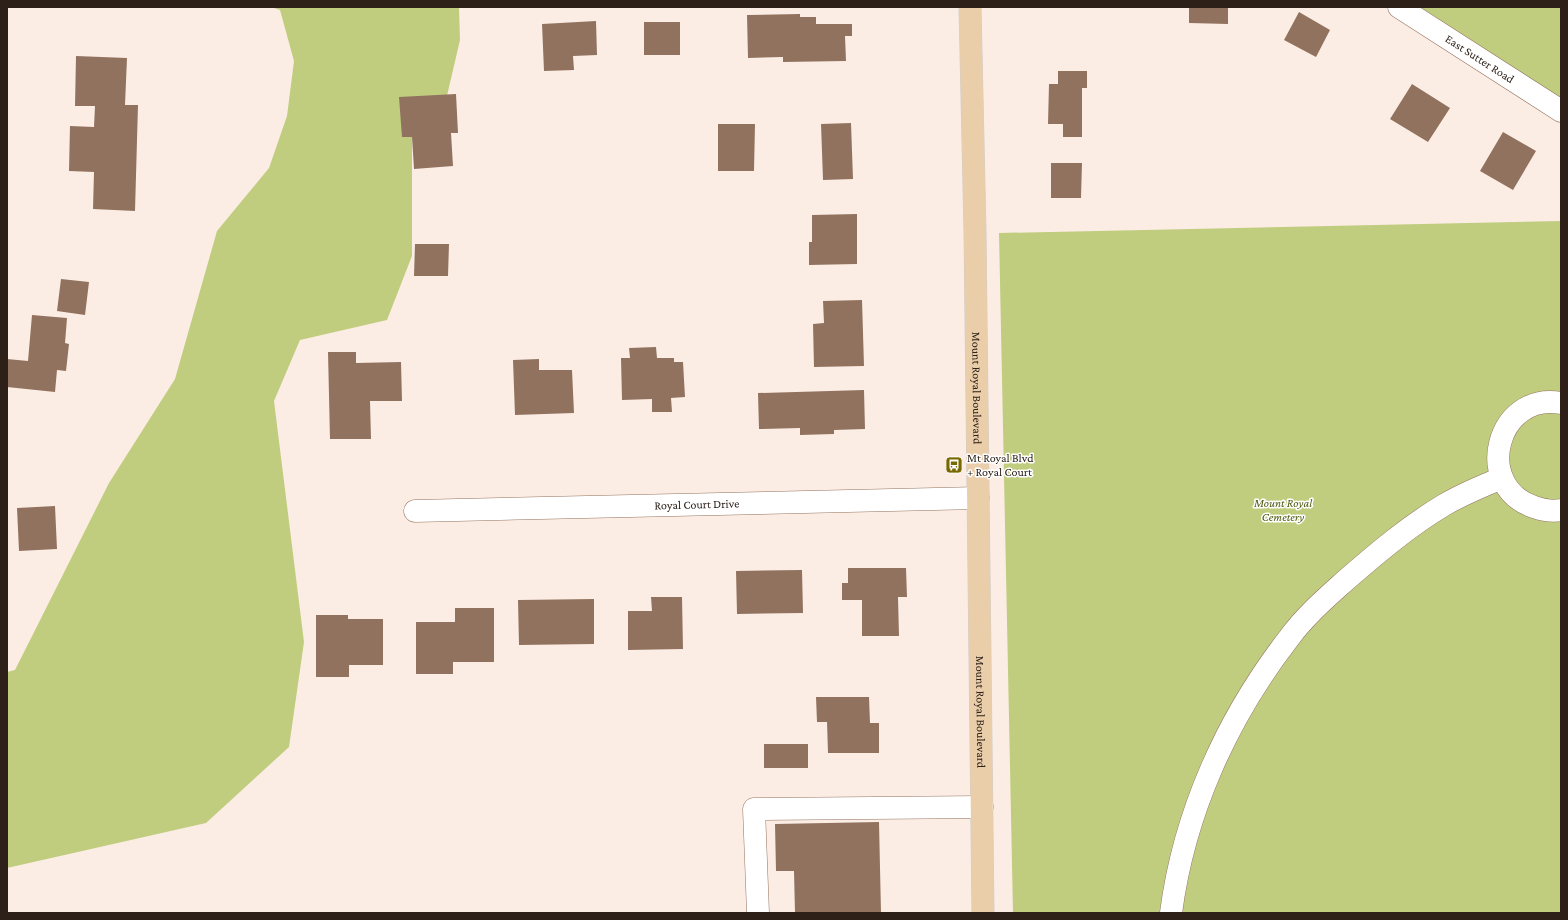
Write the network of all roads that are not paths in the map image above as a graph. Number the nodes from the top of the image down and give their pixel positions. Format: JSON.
{"nodes":[{"id":1,"x":970,"y":7,"type":"edge"},
{"id":2,"x":1399,"y":7,"type":"edge"},
{"id":3,"x":1561,"y":112,"type":"edge"},
{"id":4,"x":1561,"y":403,"type":"edge"},
{"id":5,"x":1502,"y":478,"type":"junction"},
{"id":6,"x":978,"y":498,"type":"junction"},
{"id":7,"x":1561,"y":510,"type":"edge"},
{"id":8,"x":415,"y":511,"type":"dead end"},
{"id":9,"x":982,"y":807,"type":"junction"},
{"id":10,"x":758,"y":913,"type":"edge"},
{"id":11,"x":983,"y":913,"type":"edge"},
{"id":12,"x":1171,"y":913,"type":"edge"}],
"edges":[{"from":1,"to":6,"type":"main road","name":"Mount Royal Boulevard"},
{"from":2,"to":3,"type":"street","name":"East Sutter Road"},
{"from":4,"to":5,"type":"street"},
{"from":5,"to":7,"type":"street"},
{"from":5,"to":12,"type":"street"},
{"from":6,"to":8,"type":"street","name":"Royal Court Drive"},
{"from":6,"to":9,"type":"main road","name":"Mount Royal Boulevard"},
{"from":9,"to":10,"type":"street"},
{"from":9,"to":11,"type":"main road","name":"Mount Royal Boulevard"}]}
